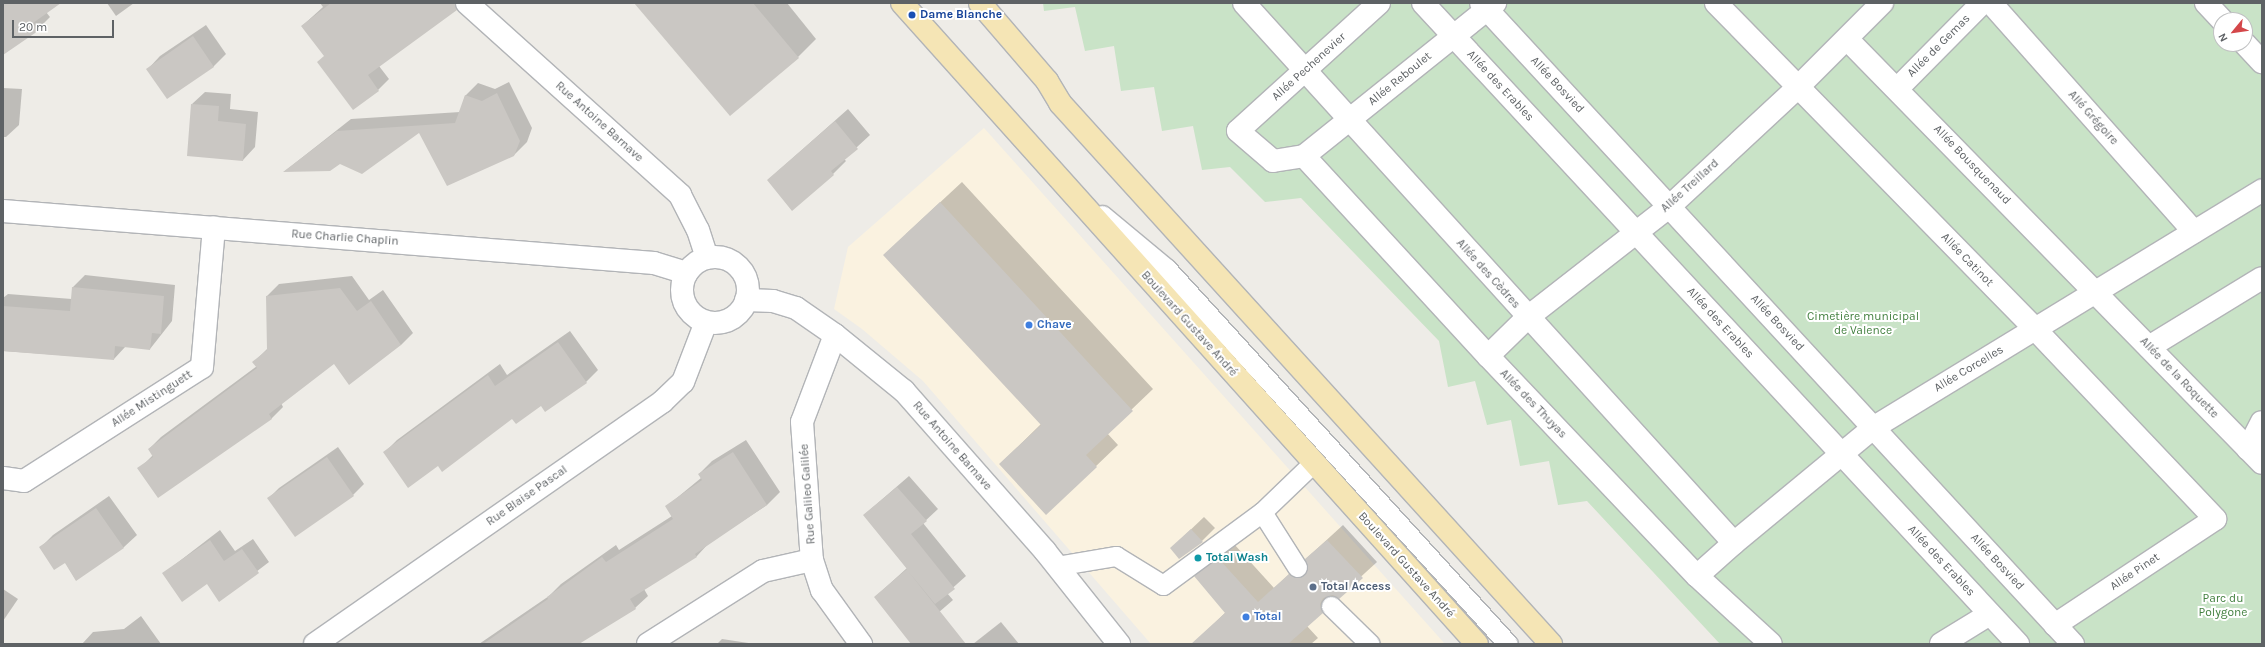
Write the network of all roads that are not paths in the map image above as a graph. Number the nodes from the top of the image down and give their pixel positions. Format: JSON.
{"nodes":[{"id":1,"x":467,"y":3,"type":"edge"},
{"id":2,"x":902,"y":3,"type":"edge"},
{"id":3,"x":980,"y":3,"type":"edge"},
{"id":4,"x":1244,"y":3,"type":"edge"},
{"id":5,"x":1379,"y":3,"type":"edge"},
{"id":6,"x":1423,"y":3,"type":"edge"},
{"id":7,"x":1716,"y":3,"type":"edge"},
{"id":8,"x":1882,"y":3,"type":"edge"},
{"id":9,"x":1982,"y":3,"type":"edge"},
{"id":10,"x":1991,"y":3,"type":"edge"},
{"id":11,"x":2206,"y":3,"type":"edge"},
{"id":12,"x":1488,"y":5,"type":"edge"},
{"id":13,"x":2214,"y":12,"type":"edge"},
{"id":14,"x":1453,"y":36,"type":"junction"},
{"id":15,"x":1847,"y":40,"type":"junction"},
{"id":16,"x":2253,"y":52,"type":"edge"},
{"id":17,"x":2262,"y":62,"type":"edge"},
{"id":18,"x":1306,"y":71,"type":"junction"},
{"id":19,"x":1798,"y":87,"type":"junction"},
{"id":20,"x":1897,"y":89,"type":"junction"},
{"id":21,"x":1348,"y":120,"type":"junction"},
{"id":22,"x":1304,"y":156,"type":"junction"},
{"id":23,"x":1064,"y":184,"type":"junction"},
{"id":24,"x":2262,"y":191,"type":"edge"},
{"id":25,"x":1669,"y":207,"type":"junction"},
{"id":26,"x":3,"y":211,"type":"edge"},
{"id":27,"x":214,"y":228,"type":"junction"},
{"id":28,"x":1636,"y":232,"type":"junction"},
{"id":29,"x":2194,"y":232,"type":"junction"},
{"id":30,"x":707,"y":258,"type":"junction"},
{"id":31,"x":686,"y":273,"type":"junction"},
{"id":32,"x":2262,"y":278,"type":"edge"},
{"id":33,"x":2096,"y":292,"type":"junction"},
{"id":34,"x":746,"y":300,"type":"junction"},
{"id":35,"x":1528,"y":317,"type":"junction"},
{"id":36,"x":706,"y":322,"type":"junction"},
{"id":37,"x":2035,"y":329,"type":"junction"},
{"id":38,"x":835,"y":335,"type":"junction"},
{"id":39,"x":2149,"y":347,"type":"junction"},
{"id":40,"x":1488,"y":356,"type":"junction"},
{"id":41,"x":2262,"y":422,"type":"edge"},
{"id":42,"x":1873,"y":428,"type":"junction"},
{"id":43,"x":1841,"y":453,"type":"junction"},
{"id":44,"x":2255,"y":456,"type":"edge"},
{"id":45,"x":1314,"y":462,"type":"junction"},
{"id":46,"x":3,"y":478,"type":"edge"},
{"id":47,"x":1262,"y":512,"type":"junction"},
{"id":48,"x":2215,"y":519,"type":"joint"},
{"id":49,"x":1734,"y":543,"type":"junction"},
{"id":50,"x":812,"y":560,"type":"junction"},
{"id":51,"x":1056,"y":566,"type":"junction"},
{"id":52,"x":1297,"y":567,"type":"dead end"},
{"id":53,"x":1698,"y":576,"type":"junction"},
{"id":54,"x":1331,"y":606,"type":"dead end"},
{"id":55,"x":1990,"y":614,"type":"junction"},
{"id":56,"x":2055,"y":625,"type":"junction"},
{"id":57,"x":315,"y":644,"type":"edge"},
{"id":58,"x":648,"y":644,"type":"edge"},
{"id":59,"x":861,"y":644,"type":"edge"},
{"id":60,"x":1119,"y":644,"type":"edge"},
{"id":61,"x":1370,"y":644,"type":"edge"},
{"id":62,"x":1477,"y":644,"type":"edge"},
{"id":63,"x":1508,"y":644,"type":"edge"},
{"id":64,"x":1551,"y":644,"type":"edge"},
{"id":65,"x":1771,"y":644,"type":"edge"},
{"id":66,"x":1941,"y":644,"type":"edge"},
{"id":67,"x":2018,"y":644,"type":"edge"},
{"id":68,"x":2073,"y":644,"type":"edge"}],
"edges":[{"from":1,"to":30,"type":"street","name":"Rue Antoine Barnave"},
{"from":2,"to":23,"type":"main road","name":"Boulevard Gustave André"},
{"from":3,"to":64,"type":"main road"},
{"from":4,"to":18,"type":"street","name":"Allée des Cèdres"},
{"from":5,"to":18,"type":"street","name":"Allée Pechenevier"},
{"from":6,"to":14,"type":"street","name":"Allée des Erables"},
{"from":7,"to":19,"type":"street","name":"Allée Catinot"},
{"from":8,"to":15,"type":"street","name":"Allée Treillard"},
{"from":9,"to":20,"type":"street","name":"Allée de Gemas"},
{"from":10,"to":29,"type":"street","name":"Allé Grégoire"},
{"from":11,"to":13,"type":"street"},
{"from":12,"to":14,"type":"street","name":"Allée Reboulet"},
{"from":12,"to":25,"type":"street","name":"Allée Bosvied"},
{"from":14,"to":21,"type":"street","name":"Allée Reboulet"},
{"from":14,"to":28,"type":"street","name":"Allée des Erables"},
{"from":15,"to":19,"type":"street","name":"Allée Treillard"},
{"from":15,"to":20,"type":"street","name":"Allée Bousquenaud"},
{"from":16,"to":17,"type":"street"},
{"from":18,"to":21,"type":"street","name":"Allée des Cèdres"},
{"from":18,"to":22,"type":"street","name":"Allée Pechenevier"},
{"from":19,"to":25,"type":"street","name":"Allée Treillard"},
{"from":19,"to":37,"type":"street","name":"Allée Catinot"},
{"from":20,"to":33,"type":"street","name":"Allée Bousquenaud"},
{"from":21,"to":22,"type":"street","name":"Allée Reboulet"},
{"from":21,"to":35,"type":"street","name":"Allée des Cèdres"},
{"from":22,"to":40,"type":"street","name":"Allée des Thuyas"},
{"from":23,"to":45,"type":"main road","name":"Boulevard Gustave André"},
{"from":23,"to":63,"type":"lane"},
{"from":24,"to":29,"type":"street","name":"Allée Corcelles"},
{"from":25,"to":28,"type":"street","name":"Allée Treillard"},
{"from":25,"to":42,"type":"street","name":"Allée Bosvied"},
{"from":26,"to":27,"type":"street","name":"Rue Charlie Chaplin"},
{"from":27,"to":31,"type":"street","name":"Rue Charlie Chaplin"},
{"from":27,"to":46,"type":"street","name":"Allée Mistinguett"},
{"from":28,"to":35,"type":"street","name":"Allée Treillard"},
{"from":28,"to":43,"type":"street","name":"Allée des Erables"},
{"from":29,"to":33,"type":"street","name":"Allée Corcelles"},
{"from":30,"to":31,"type":"street"},
{"from":30,"to":34,"type":"street"},
{"from":31,"to":36,"type":"street"},
{"from":32,"to":39,"type":"street"},
{"from":33,"to":37,"type":"street","name":"Allée Corcelles"},
{"from":33,"to":39,"type":"street","name":"Allée de la Roquette"},
{"from":34,"to":36,"type":"street"},
{"from":34,"to":38,"type":"street","name":"Rue Antoine Barnave"},
{"from":35,"to":40,"type":"street","name":"Allée Treillard"},
{"from":35,"to":49,"type":"street","name":"Allée des Cèdres"},
{"from":36,"to":57,"type":"street","name":"Rue Blaise Pascal"},
{"from":37,"to":42,"type":"street","name":"Allée Corcelles"},
{"from":37,"to":48,"type":"street","name":"Allée Catinot"},
{"from":38,"to":50,"type":"street","name":"Rue Galileo Galilée"},
{"from":38,"to":51,"type":"street","name":"Rue Antoine Barnave"},
{"from":39,"to":44,"type":"street","name":"Allée de la Roquette"},
{"from":40,"to":53,"type":"street","name":"Allée des Thuyas"},
{"from":41,"to":44,"type":"street"},
{"from":42,"to":43,"type":"street","name":"Allée Corcelles"},
{"from":42,"to":56,"type":"street","name":"Allée Bosvied"},
{"from":43,"to":49,"type":"street","name":"Allée Corcelles"},
{"from":43,"to":55,"type":"street","name":"Allée des Erables"},
{"from":45,"to":47,"type":"lane"},
{"from":45,"to":62,"type":"main road","name":"Boulevard Gustave André"},
{"from":47,"to":51,"type":"lane"},
{"from":47,"to":52,"type":"lane"},
{"from":48,"to":56,"type":"street","name":"Allée Pinet"},
{"from":49,"to":53,"type":"street","name":"Allée Corcelles"},
{"from":50,"to":58,"type":"street"},
{"from":50,"to":59,"type":"street","name":"Rue Galileo Galilée"},
{"from":51,"to":60,"type":"street","name":"Rue Antoine Barnave"},
{"from":53,"to":65,"type":"street","name":"Allée des Thuyas"},
{"from":54,"to":61,"type":"lane"},
{"from":55,"to":66,"type":"street"},
{"from":55,"to":67,"type":"street","name":"Allée des Erables"},
{"from":56,"to":68,"type":"street","name":"Allée Bosvied"}]}
